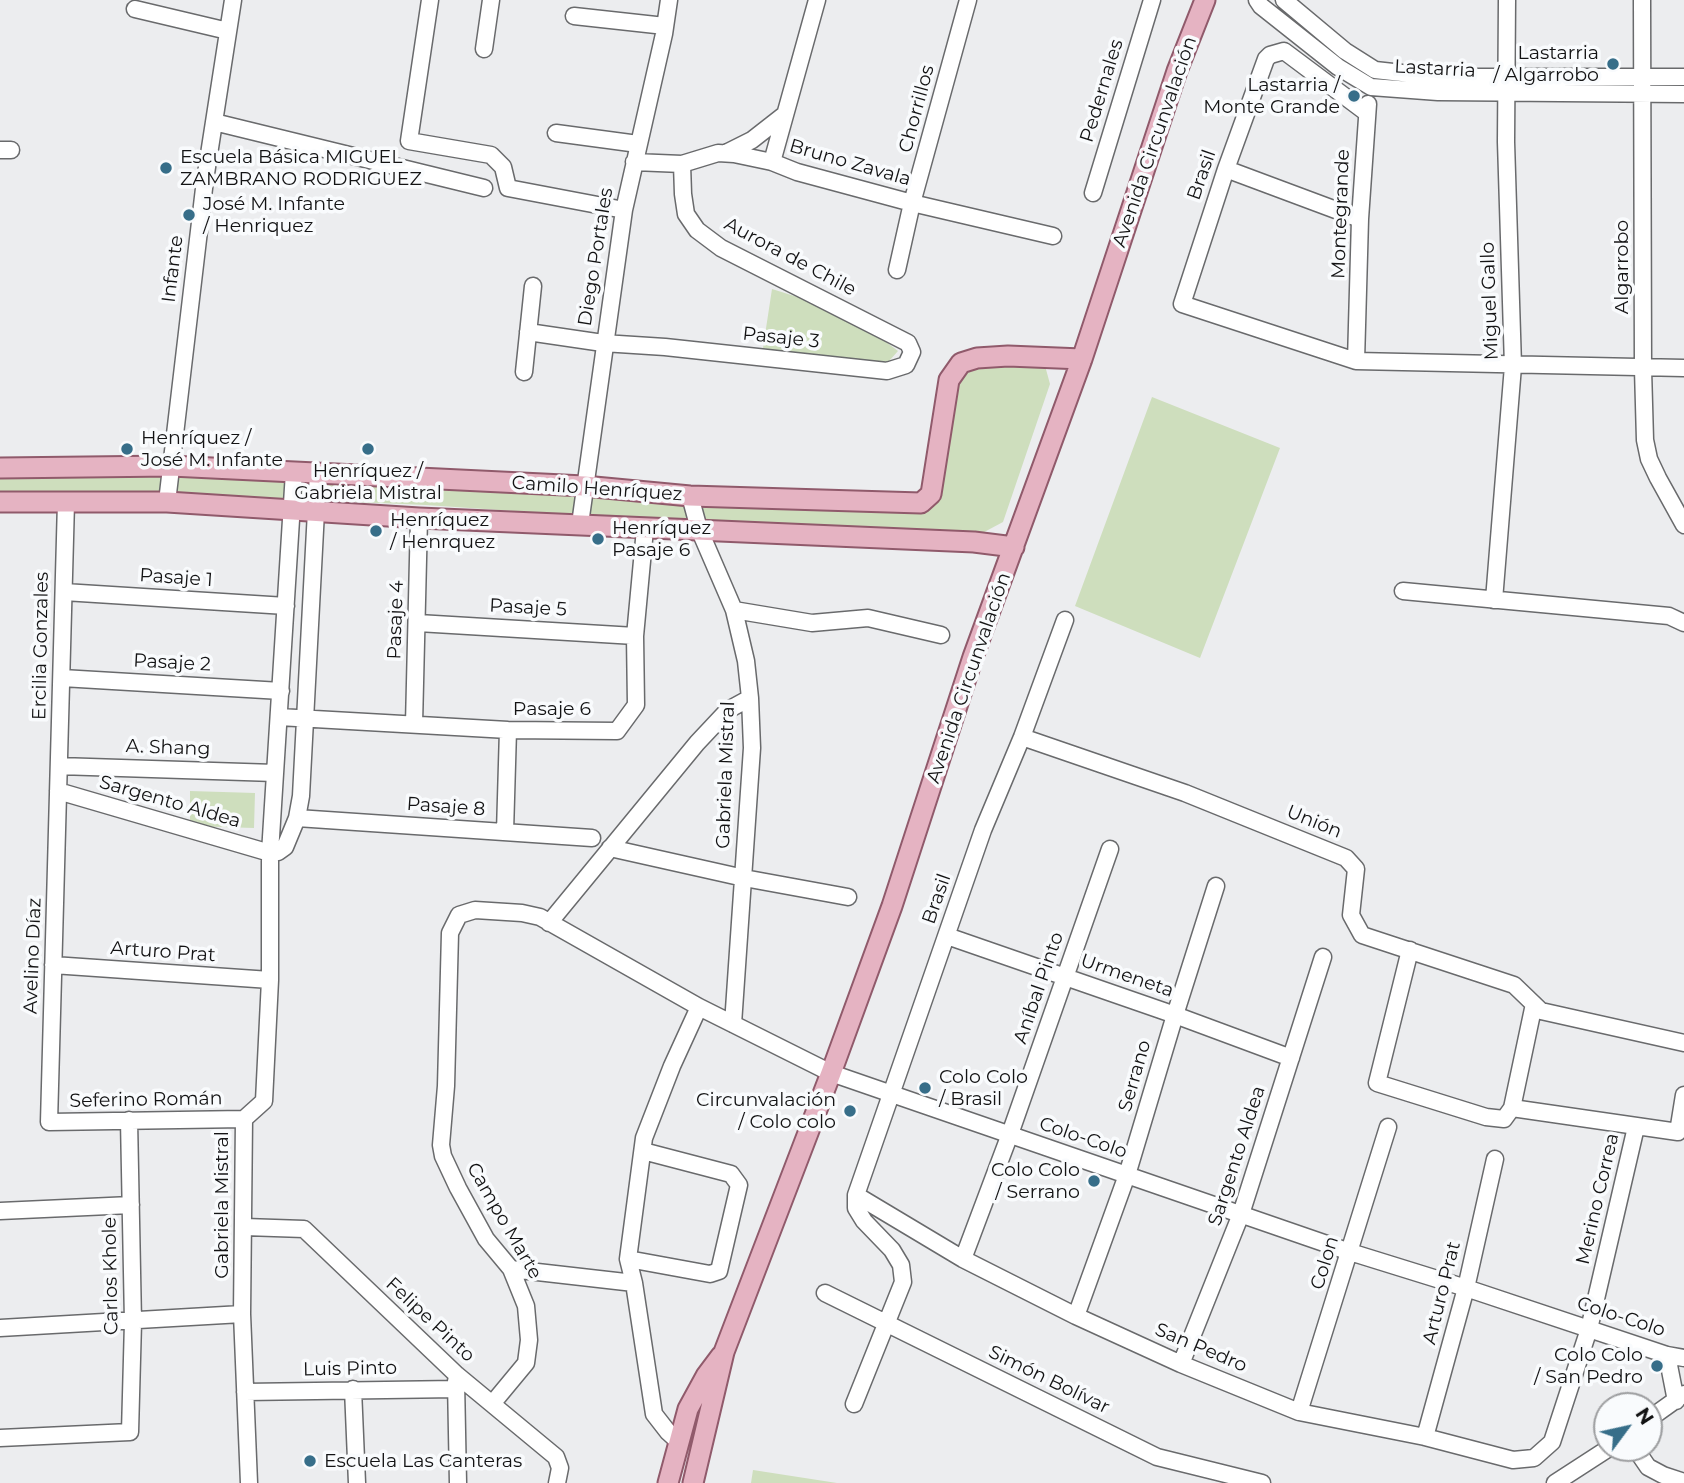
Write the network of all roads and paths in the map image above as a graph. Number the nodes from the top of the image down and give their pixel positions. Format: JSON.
{"nodes":[{"id":1,"x":233,"y":0,"type":"edge"},
{"id":2,"x":430,"y":0,"type":"edge"},
{"id":3,"x":491,"y":0,"type":"edge"},
{"id":4,"x":669,"y":0,"type":"edge"},
{"id":5,"x":817,"y":0,"type":"edge"},
{"id":6,"x":968,"y":0,"type":"edge"},
{"id":7,"x":1152,"y":0,"type":"edge"},
{"id":8,"x":1205,"y":0,"type":"edge"},
{"id":9,"x":1257,"y":0,"type":"edge"},
{"id":10,"x":1284,"y":0,"type":"edge"},
{"id":11,"x":1507,"y":0,"type":"edge"},
{"id":12,"x":1642,"y":0,"type":"edge"},
{"id":13,"x":135,"y":9,"type":"dead end"},
{"id":14,"x":573,"y":16,"type":"dead end"},
{"id":15,"x":666,"y":26,"type":"junction"},
{"id":16,"x":228,"y":31,"type":"junction"},
{"id":17,"x":484,"y":49,"type":"dead end"},
{"id":18,"x":1375,"y":70,"type":"junction"},
{"id":19,"x":1684,"y":77,"type":"edge"},
{"id":20,"x":1507,"y":85,"type":"junction"},
{"id":21,"x":1643,"y":85,"type":"junction"},
{"id":22,"x":1371,"y":87,"type":"junction"},
{"id":23,"x":1684,"y":94,"type":"edge"},
{"id":24,"x":1367,"y":113,"type":"junction"},
{"id":25,"x":784,"y":115,"type":"junction"},
{"id":26,"x":214,"y":122,"type":"junction"},
{"id":27,"x":556,"y":133,"type":"dead end"},
{"id":28,"x":638,"y":144,"type":"junction"},
{"id":29,"x":726,"y":153,"type":"junction"},
{"id":30,"x":634,"y":162,"type":"junction"},
{"id":31,"x":772,"y":162,"type":"junction"},
{"id":32,"x":682,"y":164,"type":"junction"},
{"id":33,"x":1226,"y":169,"type":"junction"},
{"id":34,"x":484,"y":188,"type":"dead end"},
{"id":35,"x":1093,"y":193,"type":"dead end"},
{"id":36,"x":912,"y":203,"type":"junction"},
{"id":37,"x":624,"y":210,"type":"junction"},
{"id":38,"x":1360,"y":219,"type":"junction"},
{"id":39,"x":1053,"y":236,"type":"dead end"},
{"id":40,"x":897,"y":270,"type":"dead end"},
{"id":41,"x":533,"y":286,"type":"dead end"},
{"id":42,"x":528,"y":332,"type":"junction"},
{"id":43,"x":888,"y":332,"type":"joint"},
{"id":44,"x":603,"y":344,"type":"junction"},
{"id":45,"x":1082,"y":359,"type":"junction"},
{"id":46,"x":1356,"y":361,"type":"junction"},
{"id":47,"x":1513,"y":366,"type":"junction"},
{"id":48,"x":1684,"y":368,"type":"edge"},
{"id":49,"x":1643,"y":369,"type":"junction"},
{"id":50,"x":524,"y":372,"type":"dead end"},
{"id":51,"x":171,"y":466,"type":"junction"},
{"id":52,"x":0,"y":468,"type":"edge"},
{"id":53,"x":294,"y":472,"type":"junction"},
{"id":54,"x":318,"y":473,"type":"junction"},
{"id":55,"x":584,"y":486,"type":"junction"},
{"id":56,"x":691,"y":496,"type":"junction"},
{"id":57,"x":0,"y":502,"type":"edge"},
{"id":58,"x":66,"y":502,"type":"junction"},
{"id":59,"x":167,"y":502,"type":"junction"},
{"id":60,"x":1680,"y":509,"type":"edge"},
{"id":61,"x":292,"y":510,"type":"junction"},
{"id":62,"x":315,"y":512,"type":"junction"},
{"id":63,"x":419,"y":518,"type":"junction"},
{"id":64,"x":580,"y":524,"type":"junction"},
{"id":65,"x":1684,"y":525,"type":"edge"},
{"id":66,"x":645,"y":528,"type":"junction"},
{"id":67,"x":699,"y":529,"type":"junction"},
{"id":68,"x":1014,"y":547,"type":"junction"},
{"id":69,"x":1404,"y":591,"type":"dead end"},
{"id":70,"x":64,"y":592,"type":"junction"},
{"id":71,"x":1494,"y":600,"type":"junction"},
{"id":72,"x":286,"y":606,"type":"junction"},
{"id":73,"x":734,"y":610,"type":"junction"},
{"id":74,"x":1065,"y":620,"type":"dead end"},
{"id":75,"x":1684,"y":622,"type":"edge"},
{"id":76,"x":418,"y":623,"type":"junction"},
{"id":77,"x":941,"y":635,"type":"dead end"},
{"id":78,"x":635,"y":636,"type":"junction"},
{"id":79,"x":62,"y":678,"type":"junction"},
{"id":80,"x":281,"y":691,"type":"junction"},
{"id":81,"x":750,"y":698,"type":"junction"},
{"id":82,"x":279,"y":717,"type":"junction"},
{"id":83,"x":306,"y":718,"type":"junction"},
{"id":84,"x":414,"y":724,"type":"junction"},
{"id":85,"x":508,"y":730,"type":"junction"},
{"id":86,"x":1022,"y":737,"type":"junction"},
{"id":87,"x":59,"y":766,"type":"junction"},
{"id":88,"x":275,"y":773,"type":"junction"},
{"id":89,"x":58,"y":791,"type":"junction"},
{"id":90,"x":297,"y":818,"type":"junction"},
{"id":91,"x":505,"y":832,"type":"junction"},
{"id":92,"x":592,"y":838,"type":"dead end"},
{"id":93,"x":610,"y":848,"type":"junction"},
{"id":94,"x":1110,"y":849,"type":"dead end"},
{"id":95,"x":270,"y":853,"type":"junction"},
{"id":96,"x":744,"y":878,"type":"junction"},
{"id":97,"x":1216,"y":886,"type":"dead end"},
{"id":98,"x":848,"y":897,"type":"dead end"},
{"id":99,"x":453,"y":923,"type":"joint"},
{"id":100,"x":550,"y":923,"type":"junction"},
{"id":101,"x":947,"y":936,"type":"junction"},
{"id":102,"x":1410,"y":950,"type":"junction"},
{"id":103,"x":1323,"y":957,"type":"dead end"},
{"id":104,"x":53,"y":965,"type":"junction"},
{"id":105,"x":1065,"y":977,"type":"junction"},
{"id":106,"x":270,"y":980,"type":"junction"},
{"id":107,"x":1534,"y":1004,"type":"junction"},
{"id":108,"x":699,"y":1007,"type":"junction"},
{"id":109,"x":1175,"y":1015,"type":"junction"},
{"id":110,"x":733,"y":1024,"type":"junction"},
{"id":111,"x":1684,"y":1043,"type":"edge"},
{"id":112,"x":1291,"y":1058,"type":"junction"},
{"id":113,"x":831,"y":1073,"type":"junction"},
{"id":114,"x":892,"y":1094,"type":"junction"},
{"id":115,"x":1684,"y":1095,"type":"edge"},
{"id":116,"x":1508,"y":1114,"type":"junction"},
{"id":117,"x":244,"y":1119,"type":"junction"},
{"id":118,"x":129,"y":1120,"type":"junction"},
{"id":119,"x":49,"y":1122,"type":"joint"},
{"id":120,"x":1388,"y":1127,"type":"dead end"},
{"id":121,"x":1636,"y":1127,"type":"junction"},
{"id":122,"x":1010,"y":1135,"type":"junction"},
{"id":123,"x":643,"y":1151,"type":"junction"},
{"id":124,"x":1495,"y":1159,"type":"dead end"},
{"id":125,"x":1128,"y":1175,"type":"junction"},
{"id":126,"x":856,"y":1195,"type":"junction"},
{"id":127,"x":131,"y":1205,"type":"junction"},
{"id":128,"x":0,"y":1210,"type":"edge"},
{"id":129,"x":1241,"y":1214,"type":"junction"},
{"id":130,"x":245,"y":1227,"type":"junction"},
{"id":131,"x":1350,"y":1252,"type":"junction"},
{"id":132,"x":628,"y":1259,"type":"junction"},
{"id":133,"x":963,"y":1259,"type":"junction"},
{"id":134,"x":511,"y":1269,"type":"junction"},
{"id":135,"x":634,"y":1283,"type":"junction"},
{"id":136,"x":1466,"y":1288,"type":"junction"},
{"id":137,"x":825,"y":1293,"type":"dead end"},
{"id":138,"x":242,"y":1314,"type":"junction"},
{"id":139,"x":1076,"y":1316,"type":"junction"},
{"id":140,"x":133,"y":1322,"type":"junction"},
{"id":141,"x":886,"y":1323,"type":"junction"},
{"id":142,"x":0,"y":1328,"type":"edge"},
{"id":143,"x":1589,"y":1329,"type":"junction"},
{"id":144,"x":724,"y":1352,"type":"junction"},
{"id":145,"x":1667,"y":1355,"type":"junction"},
{"id":146,"x":1684,"y":1358,"type":"edge"},
{"id":147,"x":1181,"y":1364,"type":"junction"},
{"id":148,"x":456,"y":1382,"type":"junction"},
{"id":149,"x":353,"y":1389,"type":"junction"},
{"id":150,"x":245,"y":1392,"type":"junction"},
{"id":151,"x":1680,"y":1397,"type":"edge"},
{"id":152,"x":492,"y":1404,"type":"junction"},
{"id":153,"x":855,"y":1404,"type":"dead end"},
{"id":154,"x":1663,"y":1409,"type":"edge"},
{"id":155,"x":1300,"y":1412,"type":"junction"},
{"id":156,"x":1425,"y":1437,"type":"junction"},
{"id":157,"x":0,"y":1438,"type":"edge"},
{"id":158,"x":678,"y":1441,"type":"junction"},
{"id":159,"x":1552,"y":1442,"type":"joint"},
{"id":160,"x":1593,"y":1458,"type":"edge"},
{"id":161,"x":1645,"y":1462,"type":"edge"},
{"id":162,"x":1684,"y":1482,"type":"edge"},
{"id":163,"x":249,"y":1483,"type":"edge"},
{"id":164,"x":356,"y":1483,"type":"edge"},
{"id":165,"x":458,"y":1483,"type":"edge"},
{"id":166,"x":557,"y":1483,"type":"edge"},
{"id":167,"x":668,"y":1483,"type":"edge"},
{"id":168,"x":693,"y":1483,"type":"edge"},
{"id":169,"x":1262,"y":1483,"type":"edge"},
{"id":170,"x":1555,"y":1483,"type":"edge"}],
"edges":[{"from":1,"to":16,"type":"street","name":"Infante"},
{"from":2,"to":37,"type":"street"},
{"from":3,"to":17,"type":"street"},
{"from":4,"to":15,"type":"street","name":"Diego Portales"},
{"from":5,"to":25,"type":"street"},
{"from":6,"to":36,"type":"street","name":"Chorrillos"},
{"from":7,"to":35,"type":"street","name":"Pedernales"},
{"from":8,"to":45,"type":"main road","name":"Avenida Circunvalación"},
{"from":9,"to":22,"type":"street","name":"Lastarria"},
{"from":10,"to":18,"type":"street","name":"Lastarria"},
{"from":11,"to":20,"type":"street","name":"Miguel Gallo"},
{"from":12,"to":21,"type":"street","name":"Algarrobo"},
{"from":13,"to":16,"type":"street"},
{"from":14,"to":15,"type":"street"},
{"from":15,"to":28,"type":"street","name":"Diego Portales"},
{"from":16,"to":26,"type":"street","name":"Infante"},
{"from":18,"to":20,"type":"street","name":"Lastarria"},
{"from":18,"to":22,"type":"street","name":"Montegrande"},
{"from":19,"to":21,"type":"street","name":"Lastarria"},
{"from":20,"to":21,"type":"street","name":"Lastarria"},
{"from":20,"to":22,"type":"street","name":"Lastarria"},
{"from":20,"to":47,"type":"street","name":"Miguel Gallo"},
{"from":21,"to":23,"type":"street","name":"Lastarria"},
{"from":21,"to":49,"type":"street","name":"Algarrobo"},
{"from":22,"to":24,"type":"street","name":"Montegrande"},
{"from":24,"to":33,"type":"street","name":"Brasil"},
{"from":24,"to":38,"type":"street","name":"Montegrande"},
{"from":25,"to":29,"type":"street"},
{"from":25,"to":31,"type":"street"},
{"from":26,"to":34,"type":"street"},
{"from":26,"to":51,"type":"street","name":"Infante"},
{"from":27,"to":28,"type":"street"},
{"from":28,"to":30,"type":"street","name":"Diego Portales"},
{"from":29,"to":31,"type":"street","name":"Bruno Zavala"},
{"from":29,"to":32,"type":"street","name":"Bruno Zavala"},
{"from":30,"to":32,"type":"street","name":"Bruno Zavala"},
{"from":30,"to":37,"type":"street","name":"Diego Portales"},
{"from":31,"to":36,"type":"street","name":"Bruno Zavala"},
{"from":32,"to":43,"type":"street","name":"Aurora de Chile"},
{"from":33,"to":38,"type":"street"},
{"from":33,"to":46,"type":"street","name":"Brasil"},
{"from":36,"to":39,"type":"street","name":"Bruno Zavala"},
{"from":36,"to":40,"type":"street","name":"Chorrillos"},
{"from":37,"to":44,"type":"street","name":"Diego Portales"},
{"from":38,"to":46,"type":"street","name":"Montegrande"},
{"from":41,"to":42,"type":"street"},
{"from":42,"to":44,"type":"street"},
{"from":42,"to":50,"type":"street"},
{"from":43,"to":44,"type":"street","name":"Pasaje 3"},
{"from":44,"to":55,"type":"street","name":"Diego Portales"},
{"from":45,"to":56,"type":"main road","name":"Camilo Henríquez"},
{"from":45,"to":68,"type":"main road","name":"Avenida Circunvalación"},
{"from":46,"to":47,"type":"street"},
{"from":47,"to":49,"type":"street"},
{"from":47,"to":71,"type":"street","name":"Miguel Gallo"},
{"from":48,"to":49,"type":"street"},
{"from":49,"to":60,"type":"street","name":"Algarrobo"},
{"from":51,"to":52,"type":"main road","name":"Camilo Henríquez"},
{"from":51,"to":53,"type":"main road","name":"Camilo Henríquez"},
{"from":51,"to":59,"type":"street","name":"Infante"},
{"from":53,"to":54,"type":"main road","name":"Camilo Henríquez"},
{"from":53,"to":61,"type":"street","name":"Gabriela Mistral"},
{"from":54,"to":55,"type":"main road","name":"Camilo Henríquez"},
{"from":54,"to":62,"type":"street"},
{"from":55,"to":56,"type":"main road","name":"Camilo Henríquez"},
{"from":55,"to":64,"type":"street","name":"Diego Portales"},
{"from":56,"to":67,"type":"street","name":"Gabriela Mistral"},
{"from":57,"to":58,"type":"main road","name":"Camilo Henríquez"},
{"from":58,"to":59,"type":"main road","name":"Camilo Henríquez"},
{"from":58,"to":70,"type":"street","name":"Ercilia Gonzales"},
{"from":59,"to":61,"type":"main road","name":"Camilo Henríquez"},
{"from":60,"to":65,"type":"street","name":"Algarrobo"},
{"from":61,"to":62,"type":"main road","name":"Camilo Henríquez"},
{"from":61,"to":72,"type":"street","name":"Gabriela Mistral"},
{"from":62,"to":63,"type":"main road","name":"Camilo Henríquez"},
{"from":62,"to":83,"type":"street"},
{"from":63,"to":64,"type":"main road","name":"Camilo Henríquez"},
{"from":63,"to":76,"type":"street","name":"Pasaje 4"},
{"from":64,"to":66,"type":"main road","name":"Camilo Henríquez"},
{"from":66,"to":67,"type":"main road","name":"Camilo Henríquez"},
{"from":66,"to":78,"type":"street","name":"Pasaje 6"},
{"from":67,"to":68,"type":"main road","name":"Camilo Henríquez"},
{"from":67,"to":73,"type":"street","name":"Gabriela Mistral"},
{"from":68,"to":113,"type":"main road","name":"Avenida Circunvalación"},
{"from":69,"to":71,"type":"street"},
{"from":70,"to":72,"type":"street","name":"Pasaje 1"},
{"from":70,"to":79,"type":"street","name":"Ercilia Gonzales"},
{"from":71,"to":75,"type":"street"},
{"from":72,"to":80,"type":"street","name":"Gabriela Mistral"},
{"from":73,"to":77,"type":"street"},
{"from":73,"to":81,"type":"street","name":"Gabriela Mistral"},
{"from":74,"to":86,"type":"street","name":"Brasil"},
{"from":76,"to":78,"type":"street","name":"Pasaje 5"},
{"from":76,"to":84,"type":"street","name":"Pasaje 4"},
{"from":78,"to":85,"type":"street","name":"Pasaje 6"},
{"from":79,"to":80,"type":"street","name":"Pasaje 2"},
{"from":79,"to":87,"type":"street","name":"Ercilia Gonzales"},
{"from":80,"to":82,"type":"street","name":"Gabriela Mistral"},
{"from":81,"to":93,"type":"street"},
{"from":81,"to":96,"type":"street","name":"Gabriela Mistral"},
{"from":82,"to":83,"type":"street","name":"Pasaje 6"},
{"from":82,"to":88,"type":"street","name":"Gabriela Mistral"},
{"from":83,"to":84,"type":"street","name":"Pasaje 6"},
{"from":83,"to":90,"type":"street"},
{"from":84,"to":85,"type":"street","name":"Pasaje 6"},
{"from":85,"to":91,"type":"street"},
{"from":86,"to":101,"type":"street","name":"Brasil"},
{"from":86,"to":102,"type":"street","name":"Unión"},
{"from":87,"to":88,"type":"street","name":"A. Shang"},
{"from":87,"to":89,"type":"street","name":"Ercilia Gonzales"},
{"from":88,"to":95,"type":"street","name":"Gabriela Mistral"},
{"from":89,"to":95,"type":"street","name":"Sargento Aldea"},
{"from":89,"to":104,"type":"street","name":"Avelino Díaz"},
{"from":90,"to":91,"type":"street","name":"Pasaje 8"},
{"from":90,"to":95,"type":"street"},
{"from":91,"to":92,"type":"street","name":"Pasaje 8"},
{"from":93,"to":96,"type":"street"},
{"from":93,"to":100,"type":"street"},
{"from":94,"to":105,"type":"street","name":"Aníbal Pinto"},
{"from":95,"to":106,"type":"street","name":"Gabriela Mistral"},
{"from":96,"to":98,"type":"street"},
{"from":96,"to":110,"type":"street","name":"Gabriela Mistral"},
{"from":97,"to":109,"type":"street","name":"Serrano"},
{"from":99,"to":100,"type":"street","name":"Colo-Colo"},
{"from":99,"to":134,"type":"street","name":"Campo Marte"},
{"from":100,"to":108,"type":"street","name":"Colo-Colo"},
{"from":101,"to":105,"type":"street","name":"Urmeneta"},
{"from":101,"to":114,"type":"street","name":"Brasil"},
{"from":102,"to":107,"type":"street","name":"Unión"},
{"from":102,"to":116,"type":"street"},
{"from":103,"to":112,"type":"street","name":"Sargento Aldea"},
{"from":104,"to":106,"type":"street","name":"Arturo Prat"},
{"from":104,"to":119,"type":"street","name":"Avelino Díaz"},
{"from":105,"to":109,"type":"street","name":"Urmeneta"},
{"from":105,"to":122,"type":"street","name":"Aníbal Pinto"},
{"from":106,"to":117,"type":"street","name":"Gabriela Mistral"},
{"from":107,"to":111,"type":"street","name":"Unión"},
{"from":107,"to":116,"type":"street"},
{"from":108,"to":110,"type":"street","name":"Colo-Colo"},
{"from":108,"to":123,"type":"street"},
{"from":109,"to":112,"type":"street","name":"Urmeneta"},
{"from":109,"to":125,"type":"street","name":"Serrano"},
{"from":110,"to":113,"type":"street","name":"Colo-Colo"},
{"from":112,"to":129,"type":"street","name":"Sargento Aldea"},
{"from":113,"to":114,"type":"street","name":"Colo-Colo"},
{"from":113,"to":144,"type":"main road","name":"Avenida Circunvalación"},
{"from":114,"to":122,"type":"street","name":"Colo-Colo"},
{"from":114,"to":126,"type":"street","name":"Brasil"},
{"from":115,"to":121,"type":"street"},
{"from":116,"to":121,"type":"street"},
{"from":117,"to":118,"type":"street","name":"Seferino Román"},
{"from":117,"to":130,"type":"street","name":"Gabriela Mistral"},
{"from":118,"to":119,"type":"street","name":"Seferino Román"},
{"from":118,"to":127,"type":"street","name":"Carlos Khole"},
{"from":120,"to":131,"type":"street","name":"Colon"},
{"from":121,"to":143,"type":"street","name":"Merino Correa"},
{"from":122,"to":125,"type":"street","name":"Colo-Colo"},
{"from":122,"to":133,"type":"street","name":"Aníbal Pinto"},
{"from":123,"to":132,"type":"street"},
{"from":123,"to":132,"type":"street"},
{"from":124,"to":136,"type":"street","name":"Arturo Prat"},
{"from":125,"to":129,"type":"street","name":"Colo-Colo"},
{"from":125,"to":139,"type":"street","name":"Serrano"},
{"from":126,"to":133,"type":"street","name":"San Pedro"},
{"from":126,"to":141,"type":"street"},
{"from":127,"to":128,"type":"street"},
{"from":127,"to":140,"type":"street","name":"Carlos Khole"},
{"from":129,"to":131,"type":"street","name":"Colo-Colo"},
{"from":129,"to":147,"type":"street","name":"Sargento Aldea"},
{"from":130,"to":138,"type":"street","name":"Gabriela Mistral"},
{"from":130,"to":148,"type":"street","name":"Felipe Pinto"},
{"from":131,"to":136,"type":"street","name":"Colo-Colo"},
{"from":131,"to":155,"type":"street","name":"Colon"},
{"from":132,"to":135,"type":"street"},
{"from":133,"to":139,"type":"street","name":"San Pedro"},
{"from":134,"to":135,"type":"street"},
{"from":134,"to":152,"type":"street","name":"Campo Marte"},
{"from":135,"to":158,"type":"street"},
{"from":136,"to":143,"type":"street","name":"Colo-Colo"},
{"from":136,"to":156,"type":"street","name":"Arturo Prat"},
{"from":137,"to":141,"type":"street","name":"Simón Bolívar"},
{"from":138,"to":140,"type":"street"},
{"from":138,"to":150,"type":"street","name":"Gabriela Mistral"},
{"from":139,"to":147,"type":"street","name":"San Pedro"},
{"from":140,"to":142,"type":"street"},
{"from":140,"to":157,"type":"street","name":"Carlos Khole"},
{"from":141,"to":153,"type":"street"},
{"from":141,"to":169,"type":"street","name":"Simón Bolívar"},
{"from":143,"to":145,"type":"street","name":"Colo-Colo"},
{"from":143,"to":159,"type":"street","name":"Merino Correa"},
{"from":144,"to":158,"type":"main road","name":"Avenida Circunvalación"},
{"from":144,"to":168,"type":"main road","name":"Avenida Circunvalación"},
{"from":145,"to":146,"type":"street","name":"Colo-Colo"},
{"from":145,"to":151,"type":"street"},
{"from":147,"to":155,"type":"street","name":"San Pedro"},
{"from":148,"to":149,"type":"street","name":"Luis Pinto"},
{"from":148,"to":152,"type":"street","name":"Felipe Pinto"},
{"from":148,"to":165,"type":"street"},
{"from":149,"to":150,"type":"street","name":"Luis Pinto"},
{"from":149,"to":164,"type":"street"},
{"from":150,"to":163,"type":"street","name":"Gabriela Mistral"},
{"from":151,"to":154,"type":"street"},
{"from":152,"to":166,"type":"street","name":"Felipe Pinto"},
{"from":155,"to":156,"type":"street","name":"San Pedro"},
{"from":156,"to":159,"type":"street","name":"San Pedro"},
{"from":158,"to":167,"type":"main road","name":"Avenida Circunvalación"},
{"from":160,"to":170,"type":"street"},
{"from":161,"to":162,"type":"street"}]}
